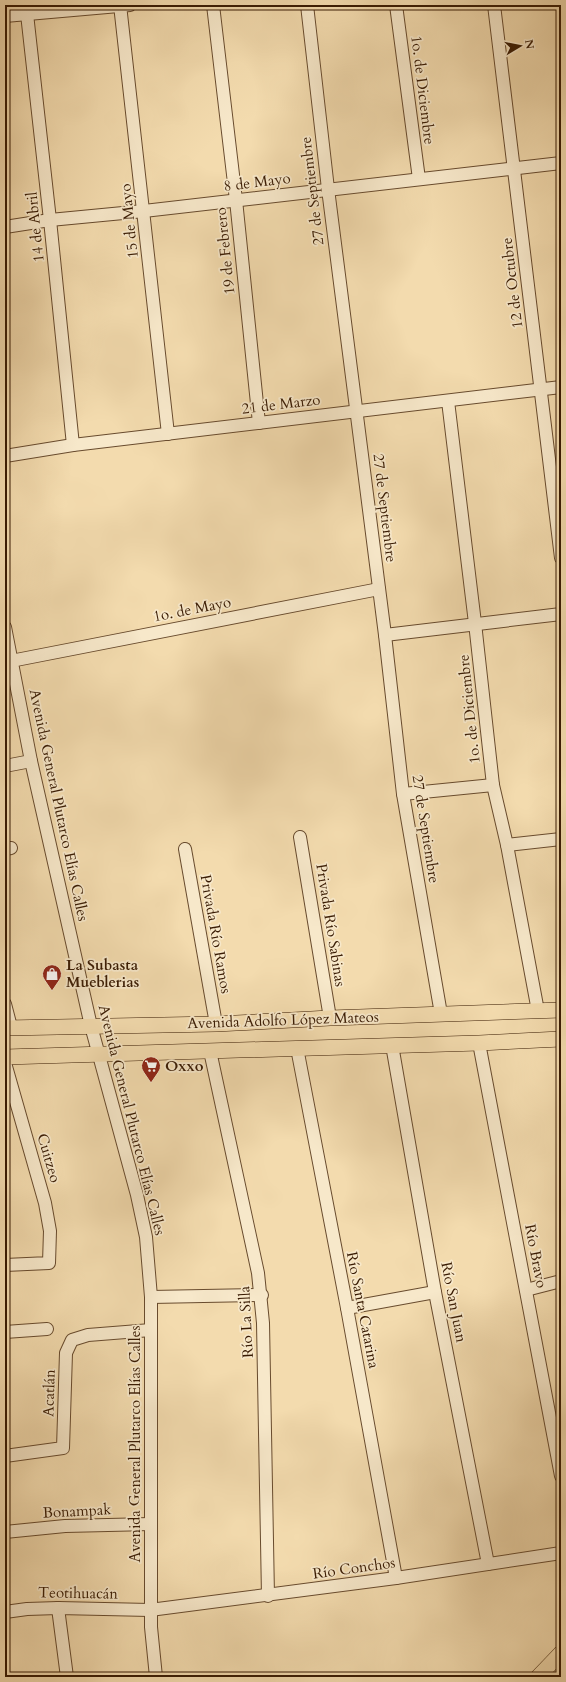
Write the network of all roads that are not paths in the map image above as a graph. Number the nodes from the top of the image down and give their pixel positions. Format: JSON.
{"nodes":[{"id":1,"x":123,"y":5,"type":"edge"},
{"id":2,"x":214,"y":5,"type":"edge"},
{"id":3,"x":307,"y":5,"type":"edge"},
{"id":4,"x":396,"y":5,"type":"edge"},
{"id":5,"x":494,"y":5,"type":"edge"},
{"id":6,"x":27,"y":9,"type":"edge"},
{"id":7,"x":5,"y":16,"type":"edge"},
{"id":8,"x":561,"y":163,"type":"edge"},
{"id":9,"x":514,"y":168,"type":"junction"},
{"id":10,"x":418,"y":179,"type":"junction"},
{"id":11,"x":328,"y":189,"type":"junction"},
{"id":12,"x":236,"y":200,"type":"junction"},
{"id":13,"x":144,"y":211,"type":"junction"},
{"id":14,"x":50,"y":220,"type":"junction"},
{"id":15,"x":5,"y":227,"type":"edge"},
{"id":16,"x":561,"y":387,"type":"edge"},
{"id":17,"x":541,"y":389,"type":"junction"},
{"id":18,"x":448,"y":400,"type":"junction"},
{"id":19,"x":356,"y":412,"type":"junction"},
{"id":20,"x":259,"y":423,"type":"junction"},
{"id":21,"x":168,"y":434,"type":"junction"},
{"id":22,"x":74,"y":445,"type":"junction"},
{"id":23,"x":5,"y":456,"type":"edge"},
{"id":24,"x":561,"y":558,"type":"edge"},
{"id":25,"x":379,"y":589,"type":"junction"},
{"id":26,"x":561,"y":614,"type":"edge"},
{"id":27,"x":476,"y":623,"type":"junction"},
{"id":28,"x":5,"y":627,"type":"edge"},
{"id":29,"x":385,"y":635,"type":"junction"},
{"id":30,"x":6,"y":643,"type":"edge"},
{"id":31,"x":11,"y":661,"type":"junction"},
{"id":32,"x":32,"y":761,"type":"junction"},
{"id":33,"x":5,"y":766,"type":"edge"},
{"id":34,"x":493,"y":784,"type":"junction"},
{"id":35,"x":403,"y":794,"type":"junction"},
{"id":36,"x":300,"y":837,"type":"dead end"},
{"id":37,"x":561,"y":839,"type":"edge"},
{"id":38,"x":507,"y":845,"type":"junction"},
{"id":39,"x":185,"y":849,"type":"dead end"},
{"id":40,"x":5,"y":1004,"type":"edge"},
{"id":41,"x":561,"y":1010,"type":"edge"},
{"id":42,"x":538,"y":1011,"type":"junction"},
{"id":43,"x":441,"y":1014,"type":"junction"},
{"id":44,"x":330,"y":1018,"type":"junction"},
{"id":45,"x":216,"y":1024,"type":"junction"},
{"id":46,"x":91,"y":1026,"type":"junction"},
{"id":47,"x":8,"y":1028,"type":"edge"},
{"id":48,"x":561,"y":1039,"type":"edge"},
{"id":49,"x":479,"y":1043,"type":"junction"},
{"id":50,"x":392,"y":1045,"type":"junction"},
{"id":51,"x":296,"y":1048,"type":"junction"},
{"id":52,"x":210,"y":1051,"type":"junction"},
{"id":53,"x":98,"y":1053,"type":"junction"},
{"id":54,"x":5,"y":1057,"type":"edge"},
{"id":55,"x":5,"y":1063,"type":"edge"},
{"id":56,"x":5,"y":1265,"type":"edge"},
{"id":57,"x":561,"y":1280,"type":"edge"},
{"id":58,"x":526,"y":1290,"type":"junction"},
{"id":59,"x":435,"y":1292,"type":"junction"},
{"id":60,"x":262,"y":1295,"type":"junction"},
{"id":61,"x":151,"y":1297,"type":"junction"},
{"id":62,"x":347,"y":1308,"type":"junction"},
{"id":63,"x":47,"y":1329,"type":"dead end"},
{"id":64,"x":150,"y":1330,"type":"junction"},
{"id":65,"x":5,"y":1332,"type":"edge"},
{"id":66,"x":5,"y":1456,"type":"edge"},
{"id":67,"x":561,"y":1476,"type":"edge"},
{"id":68,"x":151,"y":1524,"type":"junction"},
{"id":69,"x":5,"y":1532,"type":"edge"},
{"id":70,"x":561,"y":1553,"type":"edge"},
{"id":71,"x":488,"y":1564,"type":"junction"},
{"id":72,"x":396,"y":1578,"type":"junction"},
{"id":73,"x":268,"y":1596,"type":"junction"},
{"id":74,"x":58,"y":1608,"type":"junction"},
{"id":75,"x":150,"y":1610,"type":"junction"},
{"id":76,"x":5,"y":1612,"type":"edge"},
{"id":77,"x":561,"y":1653,"type":"edge"},
{"id":78,"x":67,"y":1677,"type":"edge"},
{"id":79,"x":156,"y":1677,"type":"edge"},
{"id":80,"x":538,"y":1677,"type":"edge"}],
"edges":[{"from":1,"to":6,"type":"street"},
{"from":1,"to":13,"type":"street","name":"15 de Mayo"},
{"from":2,"to":12,"type":"street","name":"19 de Febrero"},
{"from":3,"to":11,"type":"street","name":"27 de Septiembre"},
{"from":4,"to":10,"type":"street","name":"1o. de Diciembre"},
{"from":5,"to":9,"type":"street","name":"12 de Octubre"},
{"from":6,"to":7,"type":"street"},
{"from":6,"to":14,"type":"street","name":"14 de Abril"},
{"from":8,"to":9,"type":"street","name":"8 de Mayo"},
{"from":9,"to":10,"type":"street","name":"8 de Mayo"},
{"from":9,"to":17,"type":"street","name":"12 de Octubre"},
{"from":10,"to":11,"type":"street","name":"8 de Mayo"},
{"from":11,"to":12,"type":"street","name":"8 de Mayo"},
{"from":11,"to":19,"type":"street","name":"27 de Septiembre"},
{"from":12,"to":13,"type":"street","name":"8 de Mayo"},
{"from":12,"to":20,"type":"street","name":"19 de Febrero"},
{"from":13,"to":14,"type":"street","name":"8 de Mayo"},
{"from":13,"to":21,"type":"street","name":"15 de Mayo"},
{"from":14,"to":15,"type":"street","name":"8 de Mayo"},
{"from":14,"to":22,"type":"street","name":"14 de Abril"},
{"from":16,"to":17,"type":"street","name":"21 de Marzo"},
{"from":17,"to":18,"type":"street","name":"21 de Marzo"},
{"from":17,"to":24,"type":"street","name":"12 de Octubre"},
{"from":18,"to":19,"type":"street","name":"21 de Marzo"},
{"from":18,"to":27,"type":"street","name":"1o. de Diciembre"},
{"from":19,"to":20,"type":"street","name":"21 de Marzo"},
{"from":19,"to":25,"type":"street","name":"27 de Septiembre"},
{"from":20,"to":21,"type":"street","name":"21 de Marzo"},
{"from":21,"to":22,"type":"street","name":"21 de Marzo"},
{"from":22,"to":23,"type":"street","name":"21 de Marzo"},
{"from":25,"to":29,"type":"street","name":"27 de Septiembre"},
{"from":25,"to":31,"type":"street","name":"1o. de Mayo"},
{"from":26,"to":27,"type":"street"},
{"from":27,"to":29,"type":"street"},
{"from":27,"to":34,"type":"street","name":"1o. de Diciembre"},
{"from":28,"to":30,"type":"street","name":"Avenida General Plutarco Elías Calles"},
{"from":29,"to":35,"type":"street","name":"27 de Septiembre"},
{"from":30,"to":31,"type":"street","name":"Avenida General Plutarco Elías Calles"},
{"from":31,"to":32,"type":"street","name":"Avenida General Plutarco Elías Calles"},
{"from":32,"to":33,"type":"street"},
{"from":32,"to":46,"type":"street","name":"Avenida General Plutarco Elías Calles"},
{"from":34,"to":35,"type":"street"},
{"from":34,"to":38,"type":"street","name":"1o. de Diciembre"},
{"from":35,"to":43,"type":"street","name":"27 de Septiembre"},
{"from":36,"to":44,"type":"street","name":"Privada Río Sabinas"},
{"from":37,"to":38,"type":"street"},
{"from":38,"to":42,"type":"street","name":"1o. de Diciembre"},
{"from":39,"to":45,"type":"street","name":"Privada Río Ramos"},
{"from":40,"to":47,"type":"street"},
{"from":41,"to":42,"type":"main road","name":"Avenida Adolfo López Mateos"},
{"from":42,"to":43,"type":"main road","name":"Avenida Adolfo López Mateos"},
{"from":43,"to":44,"type":"main road","name":"Avenida Adolfo López Mateos"},
{"from":44,"to":45,"type":"main road","name":"Avenida Adolfo López Mateos"},
{"from":45,"to":46,"type":"main road","name":"Avenida Adolfo López Mateos"},
{"from":46,"to":47,"type":"main road","name":"Avenida Adolfo López Mateos"},
{"from":46,"to":53,"type":"street","name":"Avenida General Plutarco Elías Calles"},
{"from":48,"to":49,"type":"main road","name":"Avenida Adolfo López Mateos"},
{"from":49,"to":50,"type":"main road","name":"Avenida Adolfo López Mateos"},
{"from":49,"to":58,"type":"street","name":"Río Bravo"},
{"from":50,"to":51,"type":"main road","name":"Avenida Adolfo López Mateos"},
{"from":50,"to":59,"type":"street","name":"Río San Juan"},
{"from":51,"to":52,"type":"main road","name":"Avenida Adolfo López Mateos"},
{"from":51,"to":62,"type":"street","name":"Río Santa Catarina"},
{"from":52,"to":53,"type":"main road","name":"Avenida Adolfo López Mateos"},
{"from":52,"to":60,"type":"street","name":"Río La Silla"},
{"from":53,"to":54,"type":"main road","name":"Avenida Adolfo López Mateos"},
{"from":53,"to":61,"type":"street","name":"Avenida General Plutarco Elías Calles"},
{"from":55,"to":56,"type":"street","name":"Cuitzeo"},
{"from":57,"to":58,"type":"street"},
{"from":58,"to":67,"type":"street","name":"Río Bravo"},
{"from":59,"to":62,"type":"street"},
{"from":59,"to":71,"type":"street","name":"Río San Juan"},
{"from":60,"to":61,"type":"street"},
{"from":60,"to":73,"type":"street","name":"Río La Silla"},
{"from":61,"to":64,"type":"street","name":"Avenida General Plutarco Elías Calles"},
{"from":62,"to":72,"type":"street","name":"Río Santa Catarina"},
{"from":63,"to":65,"type":"street"},
{"from":64,"to":66,"type":"street","name":"Acatlán"},
{"from":64,"to":68,"type":"street","name":"Avenida General Plutarco Elías Calles"},
{"from":68,"to":69,"type":"street","name":"Bonampak"},
{"from":68,"to":75,"type":"street","name":"Avenida General Plutarco Elías Calles"},
{"from":70,"to":71,"type":"street","name":"Río Conchos"},
{"from":71,"to":72,"type":"street","name":"Río Conchos"},
{"from":72,"to":73,"type":"street","name":"Río Conchos"},
{"from":73,"to":75,"type":"street","name":"Río Conchos"},
{"from":74,"to":75,"type":"street","name":"Teotihuacán"},
{"from":74,"to":76,"type":"street","name":"Teotihuacán"},
{"from":74,"to":78,"type":"street"},
{"from":75,"to":79,"type":"street","name":"Avenida General Plutarco Elías Calles"},
{"from":77,"to":80,"type":"main road"}]}
